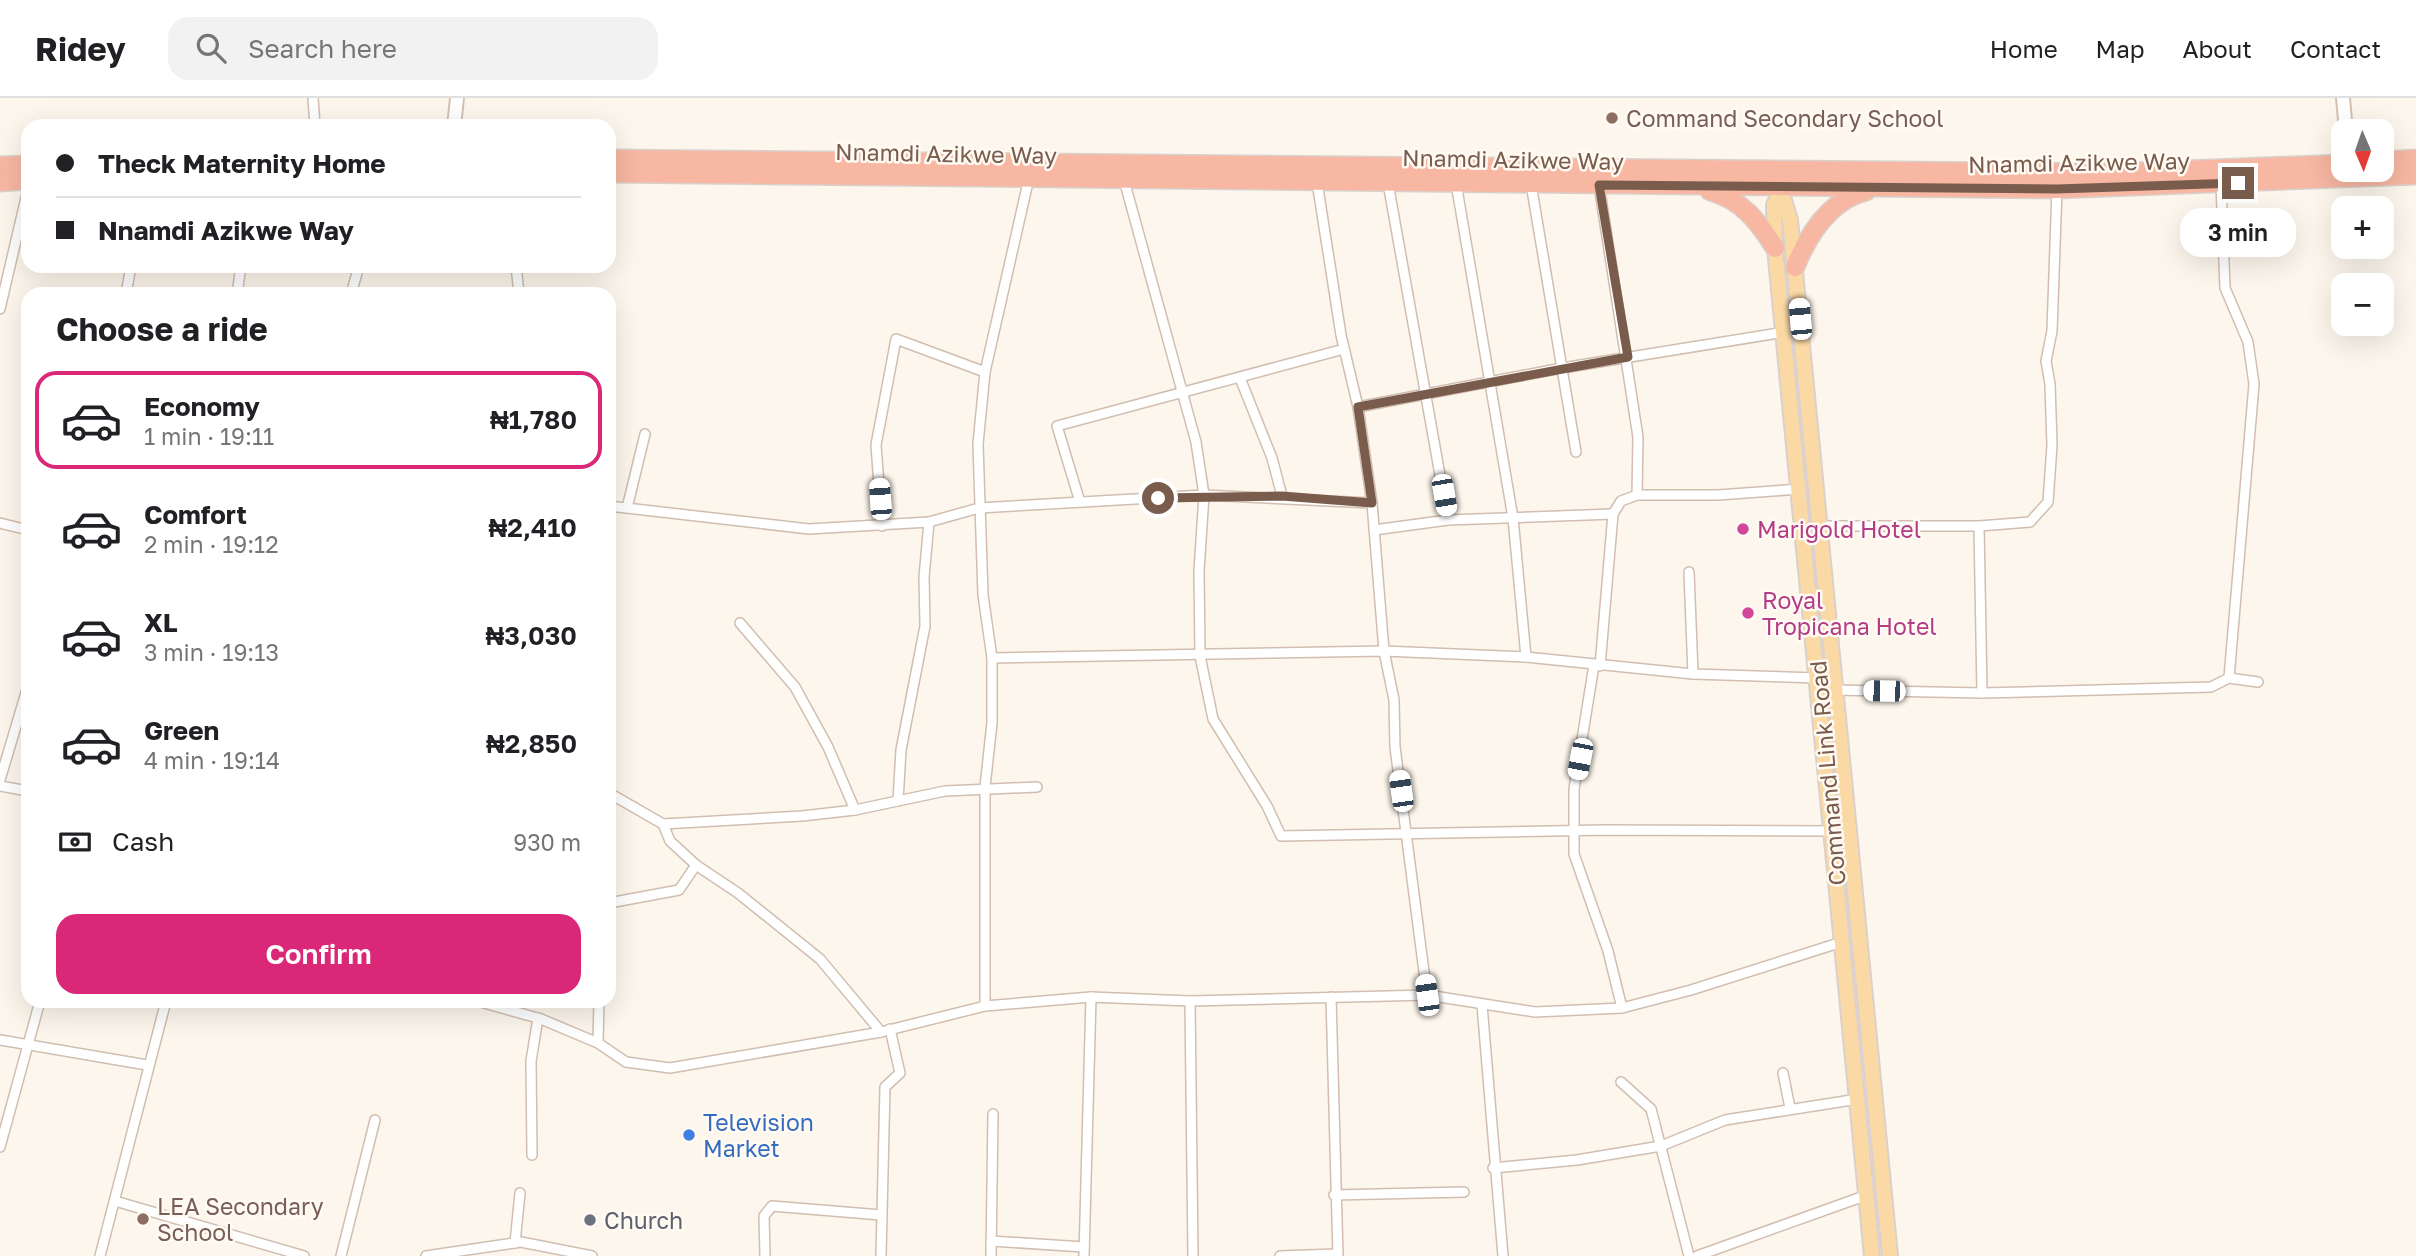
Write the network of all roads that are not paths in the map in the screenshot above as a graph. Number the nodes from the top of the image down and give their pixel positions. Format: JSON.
{"nodes":[{"id":1,"x":313,"y":98,"type":"edge"},
{"id":2,"x":457,"y":98,"type":"edge"},
{"id":3,"x":2343,"y":98,"type":"edge"},
{"id":4,"x":314,"y":119,"type":"edge"},
{"id":5,"x":455,"y":119,"type":"edge"},
{"id":6,"x":2345,"y":119,"type":"edge"},
{"id":7,"x":616,"y":159,"type":"edge"},
{"id":8,"x":2416,"y":159,"type":"edge"},
{"id":9,"x":2394,"y":160,"type":"edge"},
{"id":10,"x":2331,"y":164,"type":"edge"},
{"id":11,"x":21,"y":165,"type":"edge"},
{"id":12,"x":0,"y":166,"type":"edge"},
{"id":13,"x":1730,"y":171,"type":"junction"},
{"id":14,"x":1812,"y":171,"type":"junction"},
{"id":15,"x":616,"y":173,"type":"edge"},
{"id":16,"x":2416,"y":174,"type":"edge"},
{"id":17,"x":1029,"y":178,"type":"junction"},
{"id":18,"x":21,"y":180,"type":"edge"},
{"id":19,"x":1124,"y":180,"type":"junction"},
{"id":20,"x":0,"y":182,"type":"edge"},
{"id":21,"x":1317,"y":182,"type":"junction"},
{"id":22,"x":1388,"y":183,"type":"junction"},
{"id":23,"x":1456,"y":183,"type":"junction"},
{"id":24,"x":1531,"y":184,"type":"junction"},
{"id":25,"x":2221,"y":184,"type":"junction"},
{"id":26,"x":1599,"y":185,"type":"junction"},
{"id":27,"x":1682,"y":186,"type":"junction"},
{"id":28,"x":1780,"y":187,"type":"junction"},
{"id":29,"x":1891,"y":187,"type":"junction"},
{"id":30,"x":2057,"y":189,"type":"junction"},
{"id":31,"x":21,"y":219,"type":"edge"},
{"id":32,"x":1775,"y":248,"type":"junction"},
{"id":33,"x":1795,"y":267,"type":"junction"},
{"id":34,"x":0,"y":309,"type":"edge"},
{"id":35,"x":1785,"y":332,"type":"junction"},
{"id":36,"x":1344,"y":349,"type":"junction"},
{"id":37,"x":1628,"y":357,"type":"junction"},
{"id":38,"x":1562,"y":368,"type":"junction"},
{"id":39,"x":985,"y":372,"type":"junction"},
{"id":40,"x":1240,"y":378,"type":"junction"},
{"id":41,"x":1491,"y":380,"type":"junction"},
{"id":42,"x":1181,"y":394,"type":"junction"},
{"id":43,"x":1427,"y":395,"type":"junction"},
{"id":44,"x":1358,"y":407,"type":"junction"},
{"id":45,"x":645,"y":433,"type":"dead end"},
{"id":46,"x":1576,"y":452,"type":"dead end"},
{"id":47,"x":1800,"y":489,"type":"junction"},
{"id":48,"x":1204,"y":495,"type":"junction"},
{"id":49,"x":1637,"y":495,"type":"junction"},
{"id":50,"x":1282,"y":496,"type":"junction"},
{"id":51,"x":1080,"y":502,"type":"junction"},
{"id":52,"x":1372,"y":503,"type":"junction"},
{"id":53,"x":616,"y":507,"type":"edge"},
{"id":54,"x":627,"y":508,"type":"junction"},
{"id":55,"x":979,"y":508,"type":"junction"},
{"id":56,"x":1612,"y":514,"type":"junction"},
{"id":57,"x":1513,"y":518,"type":"junction"},
{"id":58,"x":1448,"y":520,"type":"junction"},
{"id":59,"x":929,"y":522,"type":"junction"},
{"id":60,"x":0,"y":523,"type":"edge"},
{"id":61,"x":882,"y":526,"type":"junction"},
{"id":62,"x":1819,"y":526,"type":"junction"},
{"id":63,"x":1979,"y":526,"type":"junction"},
{"id":64,"x":21,"y":528,"type":"edge"},
{"id":65,"x":1374,"y":530,"type":"junction"},
{"id":66,"x":1689,"y":572,"type":"dead end"},
{"id":67,"x":740,"y":623,"type":"dead end"},
{"id":68,"x":1384,"y":652,"type":"junction"},
{"id":69,"x":1200,"y":656,"type":"junction"},
{"id":70,"x":1526,"y":657,"type":"junction"},
{"id":71,"x":992,"y":658,"type":"junction"},
{"id":72,"x":1597,"y":665,"type":"junction"},
{"id":73,"x":1693,"y":674,"type":"junction"},
{"id":74,"x":1818,"y":678,"type":"junction"},
{"id":75,"x":2229,"y":678,"type":"junction"},
{"id":76,"x":2258,"y":682,"type":"dead end"},
{"id":77,"x":1835,"y":690,"type":"junction"},
{"id":78,"x":1982,"y":693,"type":"junction"},
{"id":79,"x":21,"y":710,"type":"edge"},
{"id":80,"x":1842,"y":768,"type":"junction"},
{"id":81,"x":1826,"y":770,"type":"junction"},
{"id":82,"x":0,"y":780,"type":"edge"},
{"id":83,"x":0,"y":786,"type":"edge"},
{"id":84,"x":985,"y":787,"type":"junction"},
{"id":85,"x":1037,"y":787,"type":"dead end"},
{"id":86,"x":21,"y":790,"type":"edge"},
{"id":87,"x":616,"y":797,"type":"edge"},
{"id":88,"x":898,"y":801,"type":"junction"},
{"id":89,"x":855,"y":810,"type":"junction"},
{"id":90,"x":663,"y":824,"type":"junction"},
{"id":91,"x":1575,"y":831,"type":"junction"},
{"id":92,"x":1833,"y":831,"type":"junction"},
{"id":93,"x":1407,"y":836,"type":"junction"},
{"id":94,"x":696,"y":865,"type":"junction"},
{"id":95,"x":616,"y":902,"type":"edge"},
{"id":96,"x":1842,"y":942,"type":"junction"},
{"id":97,"x":1427,"y":995,"type":"junction"},
{"id":98,"x":1091,"y":997,"type":"junction"},
{"id":99,"x":1331,"y":997,"type":"junction"},
{"id":100,"x":1190,"y":1001,"type":"junction"},
{"id":101,"x":1482,"y":1005,"type":"junction"},
{"id":102,"x":985,"y":1006,"type":"junction"},
{"id":103,"x":1622,"y":1007,"type":"junction"},
{"id":104,"x":38,"y":1008,"type":"edge"},
{"id":105,"x":164,"y":1008,"type":"edge"},
{"id":106,"x":502,"y":1008,"type":"edge"},
{"id":107,"x":599,"y":1008,"type":"edge"},
{"id":108,"x":538,"y":1018,"type":"junction"},
{"id":109,"x":886,"y":1031,"type":"junction"},
{"id":110,"x":0,"y":1040,"type":"edge"},
{"id":111,"x":26,"y":1043,"type":"junction"},
{"id":112,"x":598,"y":1043,"type":"junction"},
{"id":113,"x":147,"y":1065,"type":"junction"},
{"id":114,"x":1783,"y":1073,"type":"dead end"},
{"id":115,"x":1620,"y":1082,"type":"dead end"},
{"id":116,"x":1858,"y":1099,"type":"junction"},
{"id":117,"x":1790,"y":1108,"type":"junction"},
{"id":118,"x":993,"y":1114,"type":"dead end"},
{"id":119,"x":375,"y":1120,"type":"dead end"},
{"id":120,"x":1661,"y":1146,"type":"junction"},
{"id":121,"x":0,"y":1147,"type":"edge"},
{"id":122,"x":532,"y":1155,"type":"dead end"},
{"id":123,"x":1493,"y":1168,"type":"junction"},
{"id":124,"x":1464,"y":1192,"type":"dead end"},
{"id":125,"x":520,"y":1193,"type":"dead end"},
{"id":126,"x":1334,"y":1195,"type":"junction"},
{"id":127,"x":1867,"y":1195,"type":"junction"},
{"id":128,"x":115,"y":1201,"type":"junction"},
{"id":129,"x":881,"y":1214,"type":"junction"},
{"id":130,"x":991,"y":1241,"type":"junction"},
{"id":131,"x":515,"y":1243,"type":"junction"},
{"id":132,"x":1084,"y":1252,"type":"edge"},
{"id":133,"x":1338,"y":1255,"type":"edge"},
{"id":134,"x":100,"y":1256,"type":"edge"},
{"id":135,"x":304,"y":1256,"type":"edge"},
{"id":136,"x":341,"y":1256,"type":"edge"},
{"id":137,"x":426,"y":1256,"type":"edge"},
{"id":138,"x":592,"y":1256,"type":"edge"},
{"id":139,"x":765,"y":1256,"type":"edge"},
{"id":140,"x":881,"y":1256,"type":"edge"},
{"id":141,"x":991,"y":1256,"type":"edge"},
{"id":142,"x":1194,"y":1256,"type":"edge"},
{"id":143,"x":1280,"y":1256,"type":"edge"},
{"id":144,"x":1503,"y":1256,"type":"edge"},
{"id":145,"x":1689,"y":1256,"type":"edge"},
{"id":146,"x":1698,"y":1256,"type":"edge"},
{"id":147,"x":1872,"y":1256,"type":"edge"},
{"id":148,"x":1890,"y":1256,"type":"edge"}],
"edges":[{"from":1,"to":4,"type":"street"},
{"from":2,"to":5,"type":"street"},
{"from":3,"to":6,"type":"street"},
{"from":7,"to":13,"type":"highway","name":"Nnamdi Azikwe Way"},
{"from":8,"to":9,"type":"highway"},
{"from":10,"to":14,"type":"highway","name":"Nnamdi Azikwe Way"},
{"from":11,"to":12,"type":"highway"},
{"from":13,"to":14,"type":"highway","name":"Nnamdi Azikwe Way"},
{"from":13,"to":28,"type":"main road"},
{"from":14,"to":28,"type":"main road"},
{"from":15,"to":17,"type":"highway","name":"Nnamdi Azikwe Way"},
{"from":16,"to":25,"type":"highway","name":"Nnamdi Azikwe Way"},
{"from":17,"to":19,"type":"highway","name":"Nnamdi Azikwe Way"},
{"from":17,"to":39,"type":"street"},
{"from":18,"to":20,"type":"highway"},
{"from":19,"to":21,"type":"highway","name":"Nnamdi Azikwe Way"},
{"from":19,"to":42,"type":"street"},
{"from":21,"to":22,"type":"highway","name":"Nnamdi Azikwe Way"},
{"from":21,"to":36,"type":"street"},
{"from":22,"to":23,"type":"highway","name":"Nnamdi Azikwe Way"},
{"from":22,"to":43,"type":"street"},
{"from":23,"to":24,"type":"highway","name":"Nnamdi Azikwe Way"},
{"from":23,"to":41,"type":"street"},
{"from":24,"to":26,"type":"highway","name":"Nnamdi Azikwe Way"},
{"from":24,"to":38,"type":"street"},
{"from":25,"to":30,"type":"highway","name":"Nnamdi Azikwe Way"},
{"from":25,"to":75,"type":"street"},
{"from":26,"to":27,"type":"highway","name":"Nnamdi Azikwe Way"},
{"from":26,"to":37,"type":"street"},
{"from":27,"to":28,"type":"highway","name":"Nnamdi Azikwe Way"},
{"from":27,"to":32,"type":"highway"},
{"from":28,"to":29,"type":"highway","name":"Nnamdi Azikwe Way"},
{"from":28,"to":32,"type":"main road","name":"Command Link Road"},
{"from":28,"to":33,"type":"main road","name":"Command Link Road"},
{"from":29,"to":30,"type":"highway","name":"Nnamdi Azikwe Way"},
{"from":29,"to":33,"type":"highway"},
{"from":30,"to":63,"type":"street"},
{"from":31,"to":34,"type":"street"},
{"from":32,"to":35,"type":"main road","name":"Command Link Road"},
{"from":33,"to":62,"type":"main road","name":"Command Link Road"},
{"from":35,"to":37,"type":"street"},
{"from":35,"to":47,"type":"main road","name":"Command Link Road"},
{"from":36,"to":40,"type":"street"},
{"from":36,"to":44,"type":"street"},
{"from":37,"to":38,"type":"street"},
{"from":37,"to":49,"type":"street"},
{"from":38,"to":41,"type":"street"},
{"from":38,"to":46,"type":"street"},
{"from":39,"to":55,"type":"street"},
{"from":39,"to":61,"type":"street"},
{"from":40,"to":42,"type":"street"},
{"from":40,"to":50,"type":"street"},
{"from":41,"to":43,"type":"street"},
{"from":41,"to":57,"type":"street"},
{"from":42,"to":48,"type":"street"},
{"from":42,"to":51,"type":"street"},
{"from":43,"to":44,"type":"street"},
{"from":43,"to":58,"type":"street"},
{"from":44,"to":52,"type":"street"},
{"from":45,"to":54,"type":"street"},
{"from":47,"to":49,"type":"street"},
{"from":47,"to":74,"type":"main road","name":"Command Link Road"},
{"from":48,"to":50,"type":"street"},
{"from":48,"to":51,"type":"street"},
{"from":48,"to":69,"type":"street"},
{"from":49,"to":56,"type":"street"},
{"from":50,"to":52,"type":"street"},
{"from":51,"to":55,"type":"street"},
{"from":52,"to":65,"type":"street"},
{"from":53,"to":54,"type":"street"},
{"from":54,"to":61,"type":"street"},
{"from":55,"to":59,"type":"street"},
{"from":55,"to":71,"type":"street"},
{"from":56,"to":57,"type":"street"},
{"from":56,"to":72,"type":"street"},
{"from":57,"to":58,"type":"street"},
{"from":57,"to":70,"type":"street"},
{"from":58,"to":65,"type":"street"},
{"from":59,"to":61,"type":"street"},
{"from":59,"to":88,"type":"street"},
{"from":60,"to":64,"type":"street"},
{"from":62,"to":63,"type":"street"},
{"from":62,"to":77,"type":"main road","name":"Command Link Road"},
{"from":63,"to":78,"type":"street"},
{"from":65,"to":68,"type":"street"},
{"from":66,"to":73,"type":"street"},
{"from":67,"to":89,"type":"street"},
{"from":68,"to":69,"type":"street"},
{"from":68,"to":70,"type":"street"},
{"from":68,"to":93,"type":"street"},
{"from":69,"to":71,"type":"street"},
{"from":69,"to":93,"type":"street"},
{"from":70,"to":72,"type":"street"},
{"from":71,"to":84,"type":"street"},
{"from":72,"to":73,"type":"street"},
{"from":72,"to":91,"type":"street"},
{"from":73,"to":74,"type":"street"},
{"from":74,"to":81,"type":"main road","name":"Command Link Road"},
{"from":75,"to":76,"type":"street"},
{"from":75,"to":78,"type":"street"},
{"from":77,"to":78,"type":"street"},
{"from":77,"to":80,"type":"main road","name":"Command Link Road"},
{"from":79,"to":82,"type":"street"},
{"from":80,"to":81,"type":"main road"},
{"from":80,"to":148,"type":"main road","name":"Command Link Road"},
{"from":81,"to":92,"type":"main road","name":"Command Link Road"},
{"from":83,"to":86,"type":"street"},
{"from":84,"to":85,"type":"street"},
{"from":84,"to":88,"type":"street"},
{"from":84,"to":102,"type":"street"},
{"from":87,"to":90,"type":"street"},
{"from":88,"to":89,"type":"street"},
{"from":89,"to":90,"type":"street"},
{"from":90,"to":94,"type":"street"},
{"from":91,"to":92,"type":"street"},
{"from":91,"to":93,"type":"street"},
{"from":91,"to":103,"type":"street"},
{"from":92,"to":96,"type":"main road","name":"Command Link Road"},
{"from":93,"to":97,"type":"street"},
{"from":94,"to":95,"type":"street"},
{"from":94,"to":109,"type":"street"},
{"from":96,"to":103,"type":"street"},
{"from":96,"to":116,"type":"main road","name":"Command Link Road"},
{"from":97,"to":99,"type":"street"},
{"from":97,"to":101,"type":"street"},
{"from":98,"to":100,"type":"street"},
{"from":98,"to":102,"type":"street"},
{"from":98,"to":132,"type":"street"},
{"from":99,"to":100,"type":"street"},
{"from":99,"to":126,"type":"street"},
{"from":100,"to":142,"type":"street"},
{"from":101,"to":103,"type":"street"},
{"from":101,"to":123,"type":"street"},
{"from":102,"to":109,"type":"street"},
{"from":104,"to":111,"type":"street"},
{"from":105,"to":113,"type":"street"},
{"from":106,"to":108,"type":"street"},
{"from":107,"to":112,"type":"street"},
{"from":108,"to":112,"type":"street"},
{"from":108,"to":122,"type":"street"},
{"from":109,"to":112,"type":"street"},
{"from":109,"to":129,"type":"street"},
{"from":110,"to":111,"type":"street"},
{"from":111,"to":113,"type":"street"},
{"from":111,"to":121,"type":"street"},
{"from":113,"to":128,"type":"street"},
{"from":114,"to":117,"type":"street"},
{"from":115,"to":120,"type":"street"},
{"from":116,"to":117,"type":"street"},
{"from":116,"to":127,"type":"main road","name":"Command Link Road"},
{"from":117,"to":120,"type":"street"},
{"from":118,"to":130,"type":"street"},
{"from":119,"to":136,"type":"street"},
{"from":120,"to":123,"type":"street"},
{"from":120,"to":145,"type":"street"},
{"from":123,"to":144,"type":"street"},
{"from":124,"to":126,"type":"street"},
{"from":125,"to":131,"type":"street"},
{"from":126,"to":133,"type":"street"},
{"from":127,"to":146,"type":"street"},
{"from":127,"to":147,"type":"main road","name":"Command Link Road"},
{"from":128,"to":134,"type":"street"},
{"from":128,"to":135,"type":"street"},
{"from":129,"to":139,"type":"street"},
{"from":129,"to":140,"type":"street"},
{"from":130,"to":132,"type":"street"},
{"from":130,"to":141,"type":"street"},
{"from":131,"to":137,"type":"street"},
{"from":131,"to":138,"type":"street"},
{"from":133,"to":143,"type":"street"}]}
